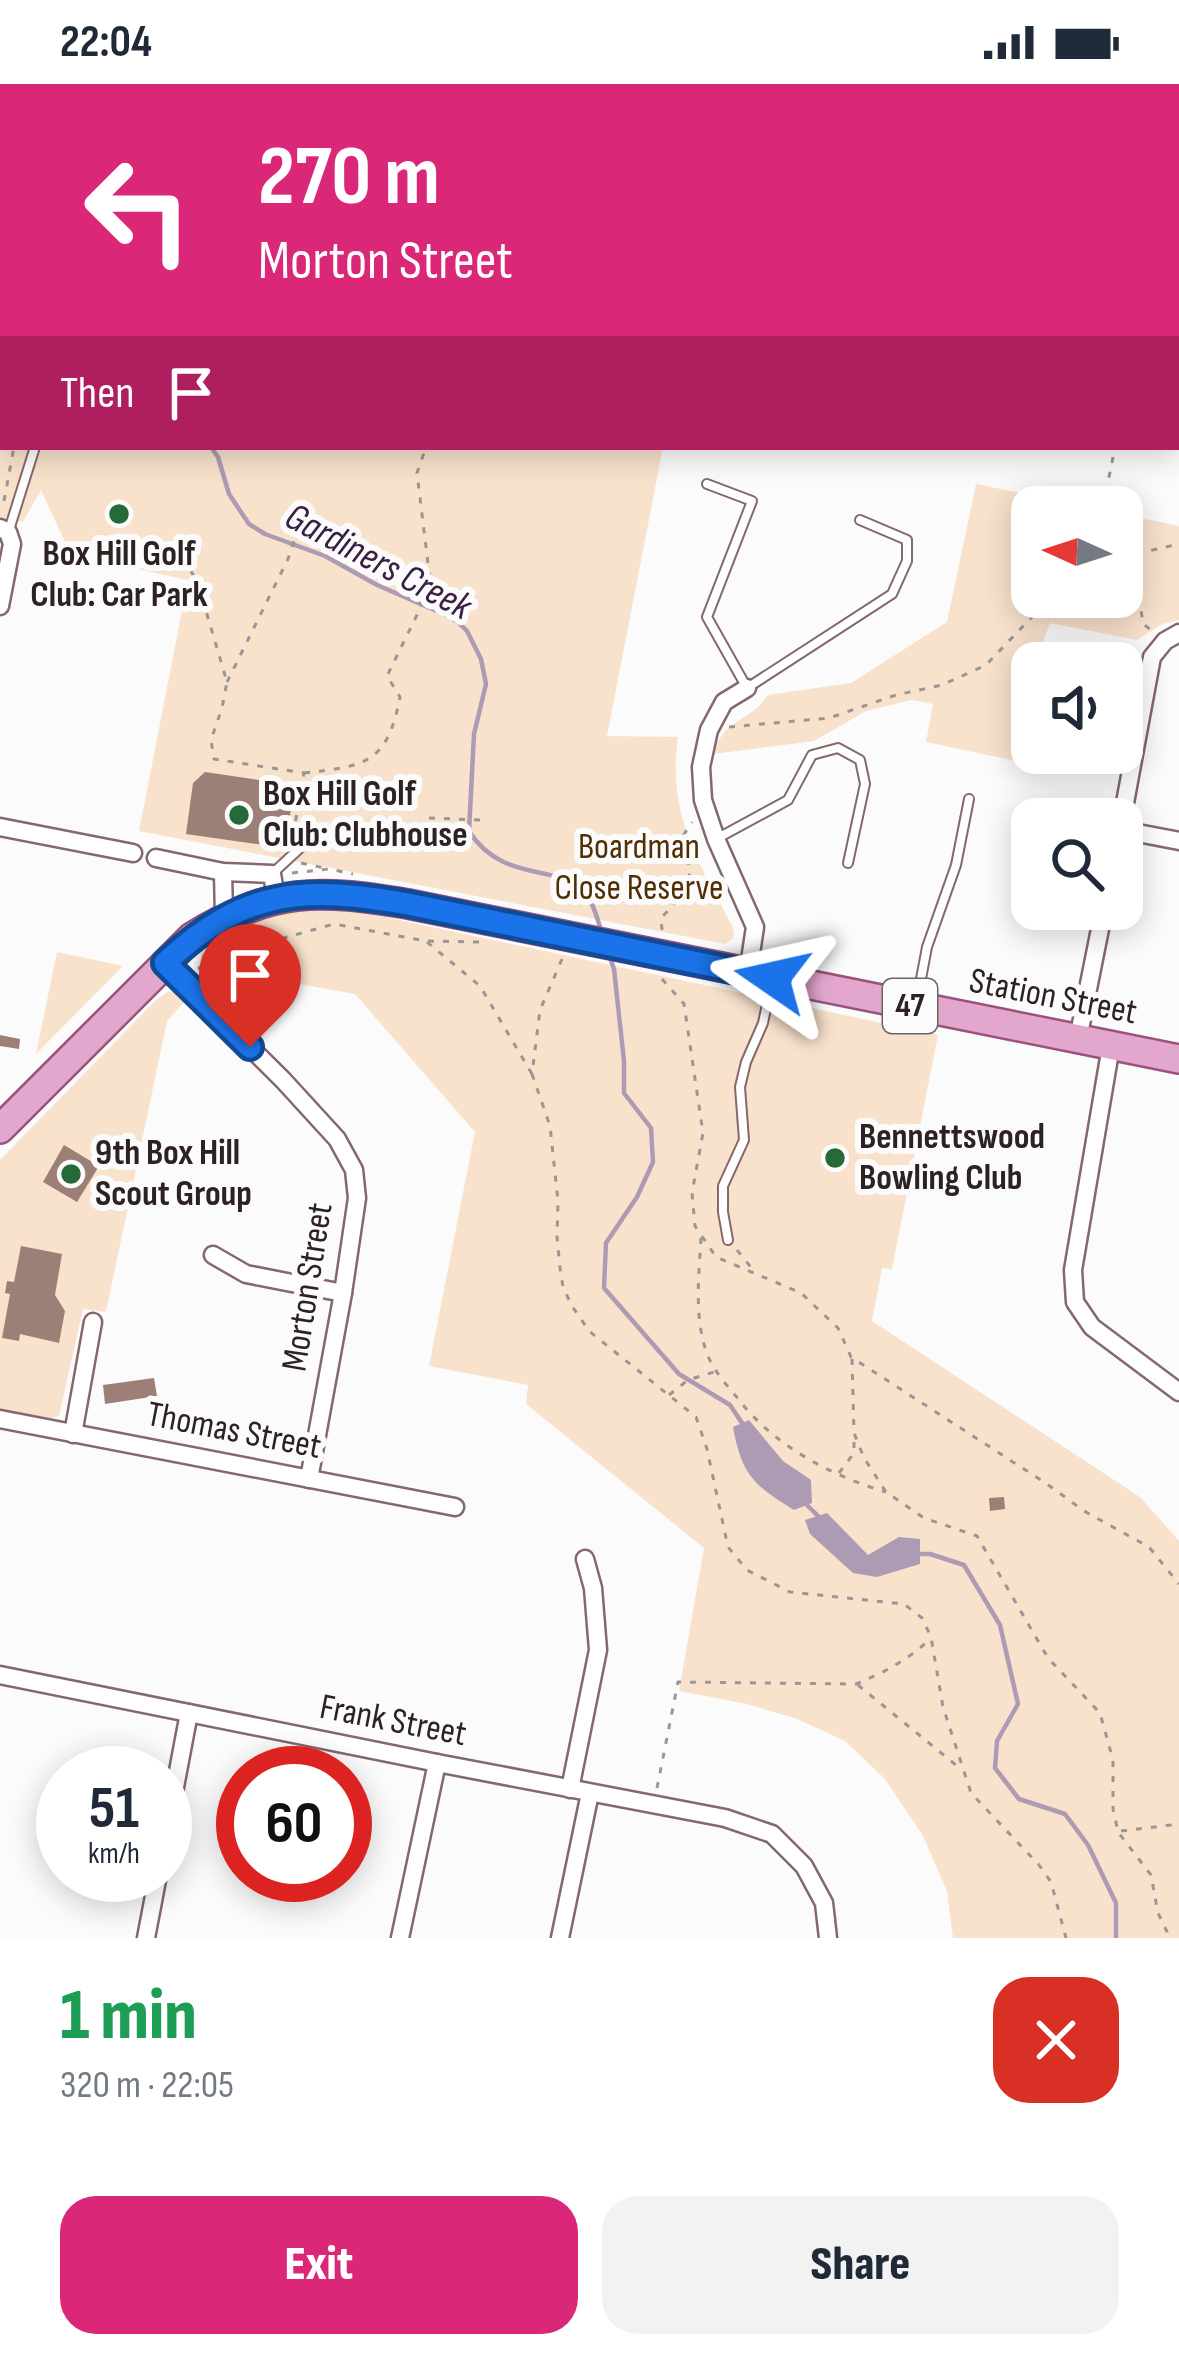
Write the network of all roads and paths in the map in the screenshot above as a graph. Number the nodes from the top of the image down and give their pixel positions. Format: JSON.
{"nodes":[{"id":1,"x":13,"y":450,"type":"edge"},
{"id":2,"x":34,"y":450,"type":"edge"},
{"id":3,"x":425,"y":450,"type":"edge"},
{"id":4,"x":1114,"y":450,"type":"edge"},
{"id":5,"x":707,"y":484,"type":"dead end"},
{"id":6,"x":1107,"y":486,"type":"edge"},
{"id":7,"x":3,"y":508,"type":"dead end"},
{"id":8,"x":301,"y":520,"type":"dead end"},
{"id":9,"x":860,"y":520,"type":"dead end"},
{"id":10,"x":4,"y":530,"type":"edge"},
{"id":11,"x":1179,"y":544,"type":"edge"},
{"id":12,"x":1143,"y":552,"type":"edge"},
{"id":13,"x":184,"y":558,"type":"dead end"},
{"id":14,"x":0,"y":607,"type":"edge"},
{"id":15,"x":1030,"y":618,"type":"edge"},
{"id":16,"x":1142,"y":618,"type":"edge"},
{"id":17,"x":1172,"y":637,"type":"edge"},
{"id":18,"x":227,"y":682,"type":"junction"},
{"id":19,"x":747,"y":688,"type":"junction"},
{"id":20,"x":710,"y":730,"type":"junction"},
{"id":21,"x":304,"y":773,"type":"junction"},
{"id":22,"x":1126,"y":798,"type":"edge"},
{"id":23,"x":969,"y":799,"type":"dead end"},
{"id":24,"x":703,"y":800,"type":"junction"},
{"id":25,"x":429,"y":818,"type":"dead end"},
{"id":26,"x":481,"y":820,"type":"dead end"},
{"id":27,"x":0,"y":827,"type":"edge"},
{"id":28,"x":1143,"y":834,"type":"edge"},
{"id":29,"x":716,"y":839,"type":"junction"},
{"id":30,"x":1179,"y":842,"type":"edge"},
{"id":31,"x":300,"y":848,"type":"dead end"},
{"id":32,"x":133,"y":853,"type":"dead end"},
{"id":33,"x":156,"y":858,"type":"dead end"},
{"id":34,"x":288,"y":861,"type":"junction"},
{"id":35,"x":848,"y":862,"type":"dead end"},
{"id":36,"x":329,"y":868,"type":"dead end"},
{"id":37,"x":223,"y":872,"type":"junction"},
{"id":38,"x":274,"y":886,"type":"junction"},
{"id":39,"x":224,"y":917,"type":"junction"},
{"id":40,"x":1100,"y":930,"type":"edge"},
{"id":41,"x":426,"y":941,"type":"junction"},
{"id":42,"x":476,"y":941,"type":"dead end"},
{"id":43,"x":651,"y":943,"type":"junction"},
{"id":44,"x":568,"y":947,"type":"junction"},
{"id":45,"x":174,"y":971,"type":"junction"},
{"id":46,"x":760,"y":976,"type":"junction"},
{"id":47,"x":662,"y":979,"type":"dead end"},
{"id":48,"x":915,"y":1007,"type":"junction"},
{"id":49,"x":1078,"y":1039,"type":"junction"},
{"id":50,"x":1111,"y":1046,"type":"junction"},
{"id":51,"x":1179,"y":1059,"type":"edge"},
{"id":52,"x":532,"y":1074,"type":"junction"},
{"id":53,"x":38,"y":1088,"type":"junction"},
{"id":54,"x":0,"y":1111,"type":"edge"},
{"id":55,"x":0,"y":1129,"type":"edge"},
{"id":56,"x":701,"y":1236,"type":"junction"},
{"id":57,"x":728,"y":1240,"type":"joint"},
{"id":58,"x":213,"y":1255,"type":"dead end"},
{"id":59,"x":756,"y":1274,"type":"junction"},
{"id":60,"x":343,"y":1293,"type":"junction"},
{"id":61,"x":93,"y":1322,"type":"dead end"},
{"id":62,"x":851,"y":1357,"type":"junction"},
{"id":63,"x":717,"y":1371,"type":"junction"},
{"id":64,"x":1179,"y":1392,"type":"edge"},
{"id":65,"x":668,"y":1396,"type":"junction"},
{"id":66,"x":0,"y":1419,"type":"edge"},
{"id":67,"x":854,"y":1433,"type":"junction"},
{"id":68,"x":73,"y":1434,"type":"junction"},
{"id":69,"x":838,"y":1474,"type":"junction"},
{"id":70,"x":309,"y":1480,"type":"junction"},
{"id":71,"x":886,"y":1492,"type":"junction"},
{"id":72,"x":455,"y":1507,"type":"dead end"},
{"id":73,"x":585,"y":1559,"type":"dead end"},
{"id":74,"x":1179,"y":1584,"type":"edge"},
{"id":75,"x":932,"y":1637,"type":"junction"},
{"id":76,"x":0,"y":1675,"type":"edge"},
{"id":77,"x":856,"y":1684,"type":"junction"},
{"id":78,"x":189,"y":1713,"type":"junction"},
{"id":79,"x":183,"y":1746,"type":"edge"},
{"id":80,"x":437,"y":1763,"type":"junction"},
{"id":81,"x":962,"y":1770,"type":"junction"},
{"id":82,"x":570,"y":1789,"type":"junction"},
{"id":83,"x":590,"y":1793,"type":"junction"},
{"id":84,"x":654,"y":1804,"type":"junction"},
{"id":85,"x":1179,"y":1824,"type":"edge"},
{"id":86,"x":1118,"y":1832,"type":"junction"},
{"id":87,"x":153,"y":1902,"type":"edge"},
{"id":88,"x":146,"y":1938,"type":"edge"},
{"id":89,"x":400,"y":1938,"type":"edge"},
{"id":90,"x":560,"y":1938,"type":"edge"},
{"id":91,"x":828,"y":1938,"type":"edge"},
{"id":92,"x":1066,"y":1938,"type":"edge"},
{"id":93,"x":1170,"y":1938,"type":"edge"}],
"edges":[{"from":1,"to":7,"type":"path"},
{"from":2,"to":10,"type":"lane"},
{"from":3,"to":21,"type":"path"},
{"from":4,"to":6,"type":"path"},
{"from":5,"to":19,"type":"lane"},
{"from":8,"to":18,"type":"path"},
{"from":9,"to":19,"type":"lane"},
{"from":10,"to":14,"type":"street"},
{"from":11,"to":12,"type":"path"},
{"from":13,"to":18,"type":"path"},
{"from":15,"to":20,"type":"path"},
{"from":16,"to":17,"type":"path"},
{"from":17,"to":22,"type":"street"},
{"from":18,"to":21,"type":"path"},
{"from":19,"to":20,"type":"street"},
{"from":20,"to":24,"type":"street"},
{"from":21,"to":34,"type":"path"},
{"from":23,"to":48,"type":"lane"},
{"from":24,"to":29,"type":"street"},
{"from":24,"to":43,"type":"path"},
{"from":25,"to":26,"type":"path"},
{"from":27,"to":32,"type":"street"},
{"from":28,"to":30,"type":"street"},
{"from":29,"to":35,"type":"lane"},
{"from":29,"to":46,"type":"street"},
{"from":31,"to":34,"type":"lane"},
{"from":33,"to":37,"type":"street","name":"Station Street"},
{"from":34,"to":36,"type":"path"},
{"from":34,"to":38,"type":"lane"},
{"from":37,"to":38,"type":"street","name":"Station Street"},
{"from":37,"to":39,"type":"street"},
{"from":38,"to":39,"type":"main road","name":"Station Street","number":"47"},
{"from":38,"to":44,"type":"main road","name":"Station Street","number":"47"},
{"from":39,"to":45,"type":"main road","name":"Station Street","number":"47"},
{"from":40,"to":49,"type":"street"},
{"from":41,"to":42,"type":"path"},
{"from":41,"to":45,"type":"path"},
{"from":41,"to":52,"type":"path"},
{"from":43,"to":44,"type":"main road","name":"Station Street","number":"47"},
{"from":43,"to":46,"type":"main road","name":"Station Street","number":"47"},
{"from":44,"to":52,"type":"path"},
{"from":45,"to":53,"type":"main road","name":"Station Street","number":"47"},
{"from":45,"to":60,"type":"street","name":"Morton Street"},
{"from":46,"to":48,"type":"main road","name":"Station Street","number":"47"},
{"from":46,"to":57,"type":"lane"},
{"from":47,"to":56,"type":"path"},
{"from":48,"to":49,"type":"main road","name":"Station Street","number":"47"},
{"from":49,"to":50,"type":"main road","name":"Station Street","number":"47"},
{"from":50,"to":51,"type":"main road","name":"Station Street","number":"47"},
{"from":50,"to":64,"type":"street"},
{"from":52,"to":65,"type":"path"},
{"from":53,"to":54,"type":"main road","name":"Station Street","number":"47"},
{"from":53,"to":55,"type":"main road","name":"Station Street","number":"47"},
{"from":56,"to":59,"type":"path"},
{"from":56,"to":63,"type":"path"},
{"from":57,"to":59,"type":"path"},
{"from":58,"to":60,"type":"street"},
{"from":59,"to":62,"type":"path"},
{"from":60,"to":70,"type":"street","name":"Morton Street"},
{"from":61,"to":68,"type":"street"},
{"from":62,"to":67,"type":"path"},
{"from":62,"to":74,"type":"path"},
{"from":63,"to":65,"type":"path"},
{"from":63,"to":69,"type":"path"},
{"from":65,"to":75,"type":"path"},
{"from":66,"to":68,"type":"street","name":"Thomas Street"},
{"from":67,"to":69,"type":"path"},
{"from":67,"to":71,"type":"path"},
{"from":68,"to":70,"type":"street","name":"Thomas Street"},
{"from":69,"to":71,"type":"path"},
{"from":70,"to":72,"type":"street","name":"Thomas Street"},
{"from":71,"to":86,"type":"path"},
{"from":73,"to":82,"type":"street"},
{"from":75,"to":77,"type":"path"},
{"from":75,"to":81,"type":"path"},
{"from":76,"to":78,"type":"street","name":"Frank Street"},
{"from":77,"to":81,"type":"path"},
{"from":77,"to":84,"type":"path"},
{"from":78,"to":79,"type":"street"},
{"from":78,"to":80,"type":"street","name":"Frank Street"},
{"from":80,"to":82,"type":"street","name":"Frank Street"},
{"from":80,"to":89,"type":"street"},
{"from":81,"to":92,"type":"path"},
{"from":82,"to":83,"type":"street","name":"Frank Street"},
{"from":83,"to":84,"type":"street","name":"Frank Street"},
{"from":83,"to":90,"type":"street"},
{"from":84,"to":91,"type":"street","name":"Frank Street"},
{"from":85,"to":86,"type":"path"},
{"from":86,"to":93,"type":"path"},
{"from":87,"to":88,"type":"street"}]}
